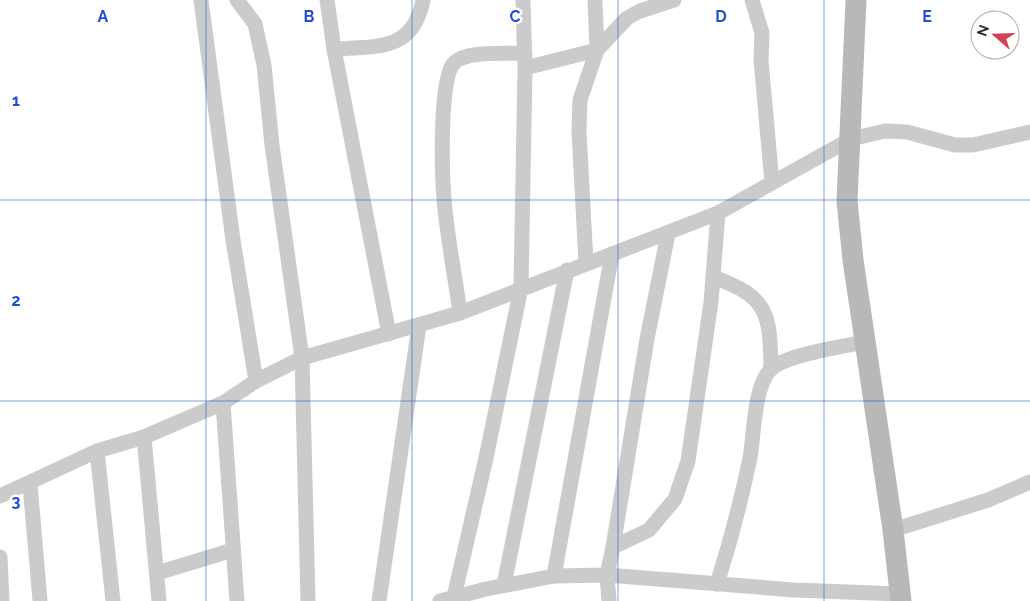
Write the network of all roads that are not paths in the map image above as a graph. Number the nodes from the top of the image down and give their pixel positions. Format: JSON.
{"nodes":[{"id":1,"x":202,"y":0,"type":"edge"},
{"id":2,"x":237,"y":0,"type":"edge"},
{"id":3,"x":327,"y":0,"type":"edge"},
{"id":4,"x":423,"y":0,"type":"edge"},
{"id":5,"x":523,"y":0,"type":"edge"},
{"id":6,"x":595,"y":0,"type":"edge"},
{"id":7,"x":674,"y":0,"type":"edge"},
{"id":8,"x":752,"y":0,"type":"edge"},
{"id":9,"x":856,"y":0,"type":"edge"},
{"id":10,"x":334,"y":49,"type":"junction"},
{"id":11,"x":597,"y":50,"type":"junction"},
{"id":12,"x":525,"y":61,"type":"junction"},
{"id":13,"x":1030,"y":132,"type":"edge"},
{"id":14,"x":851,"y":139,"type":"junction"},
{"id":15,"x":772,"y":183,"type":"junction"},
{"id":16,"x":718,"y":213,"type":"junction"},
{"id":17,"x":668,"y":234,"type":"junction"},
{"id":18,"x":612,"y":254,"type":"junction"},
{"id":19,"x":586,"y":263,"type":"junction"},
{"id":20,"x":568,"y":270,"type":"junction"},
{"id":21,"x":713,"y":277,"type":"junction"},
{"id":22,"x":521,"y":288,"type":"junction"},
{"id":23,"x":460,"y":313,"type":"junction"},
{"id":24,"x":419,"y":326,"type":"junction"},
{"id":25,"x":389,"y":334,"type":"junction"},
{"id":26,"x":865,"y":342,"type":"junction"},
{"id":27,"x":302,"y":358,"type":"junction"},
{"id":28,"x":770,"y":369,"type":"junction"},
{"id":29,"x":256,"y":380,"type":"junction"},
{"id":30,"x":223,"y":404,"type":"junction"},
{"id":31,"x":144,"y":437,"type":"junction"},
{"id":32,"x":97,"y":451,"type":"junction"},
{"id":33,"x":1030,"y":482,"type":"edge"},
{"id":34,"x":30,"y":484,"type":"junction"},
{"id":35,"x":0,"y":496,"type":"edge"},
{"id":36,"x":893,"y":530,"type":"junction"},
{"id":37,"x":613,"y":547,"type":"junction"},
{"id":38,"x":234,"y":550,"type":"junction"},
{"id":39,"x":0,"y":558,"type":"edge"},
{"id":40,"x":157,"y":572,"type":"junction"},
{"id":41,"x":554,"y":576,"type":"junction"},
{"id":42,"x":607,"y":576,"type":"junction"},
{"id":43,"x":717,"y":584,"type":"junction"},
{"id":44,"x":504,"y":585,"type":"junction"},
{"id":45,"x":900,"y":598,"type":"edge"},
{"id":46,"x":447,"y":599,"type":"edge"},
{"id":47,"x":2,"y":601,"type":"edge"},
{"id":48,"x":40,"y":601,"type":"edge"},
{"id":49,"x":113,"y":601,"type":"edge"},
{"id":50,"x":160,"y":601,"type":"edge"},
{"id":51,"x":237,"y":601,"type":"edge"},
{"id":52,"x":308,"y":601,"type":"edge"},
{"id":53,"x":380,"y":601,"type":"edge"},
{"id":54,"x":609,"y":601,"type":"edge"}],
"edges":[{"from":1,"to":29,"type":"street"},
{"from":2,"to":27,"type":"street"},
{"from":3,"to":10,"type":"street"},
{"from":4,"to":10,"type":"street"},
{"from":5,"to":12,"type":"street"},
{"from":6,"to":11,"type":"street"},
{"from":7,"to":11,"type":"street"},
{"from":8,"to":15,"type":"street"},
{"from":9,"to":14,"type":"street"},
{"from":10,"to":25,"type":"street"},
{"from":11,"to":12,"type":"street"},
{"from":11,"to":19,"type":"street"},
{"from":12,"to":22,"type":"street"},
{"from":12,"to":23,"type":"street"},
{"from":13,"to":14,"type":"street"},
{"from":14,"to":15,"type":"street"},
{"from":14,"to":26,"type":"street"},
{"from":15,"to":16,"type":"street"},
{"from":16,"to":17,"type":"street"},
{"from":16,"to":21,"type":"street"},
{"from":17,"to":18,"type":"street"},
{"from":17,"to":37,"type":"street"},
{"from":18,"to":19,"type":"street"},
{"from":18,"to":41,"type":"street"},
{"from":19,"to":20,"type":"street"},
{"from":20,"to":22,"type":"street"},
{"from":20,"to":44,"type":"street"},
{"from":21,"to":28,"type":"street"},
{"from":21,"to":37,"type":"street"},
{"from":22,"to":23,"type":"street"},
{"from":22,"to":46,"type":"street"},
{"from":23,"to":24,"type":"street"},
{"from":24,"to":25,"type":"street"},
{"from":24,"to":53,"type":"street"},
{"from":25,"to":27,"type":"street"},
{"from":26,"to":28,"type":"street"},
{"from":26,"to":36,"type":"street"},
{"from":27,"to":29,"type":"street"},
{"from":27,"to":52,"type":"street"},
{"from":28,"to":43,"type":"street"},
{"from":29,"to":30,"type":"street"},
{"from":30,"to":31,"type":"street"},
{"from":30,"to":38,"type":"street"},
{"from":31,"to":32,"type":"street"},
{"from":31,"to":40,"type":"street"},
{"from":32,"to":34,"type":"street"},
{"from":32,"to":49,"type":"street"},
{"from":33,"to":36,"type":"street"},
{"from":34,"to":35,"type":"street"},
{"from":34,"to":48,"type":"street"},
{"from":36,"to":45,"type":"street"},
{"from":37,"to":42,"type":"street"},
{"from":38,"to":40,"type":"street"},
{"from":38,"to":51,"type":"street"},
{"from":39,"to":47,"type":"street"},
{"from":40,"to":50,"type":"street"},
{"from":41,"to":42,"type":"street"},
{"from":41,"to":44,"type":"street"},
{"from":42,"to":43,"type":"street"},
{"from":42,"to":54,"type":"street"},
{"from":43,"to":45,"type":"street"},
{"from":44,"to":46,"type":"street"}]}
